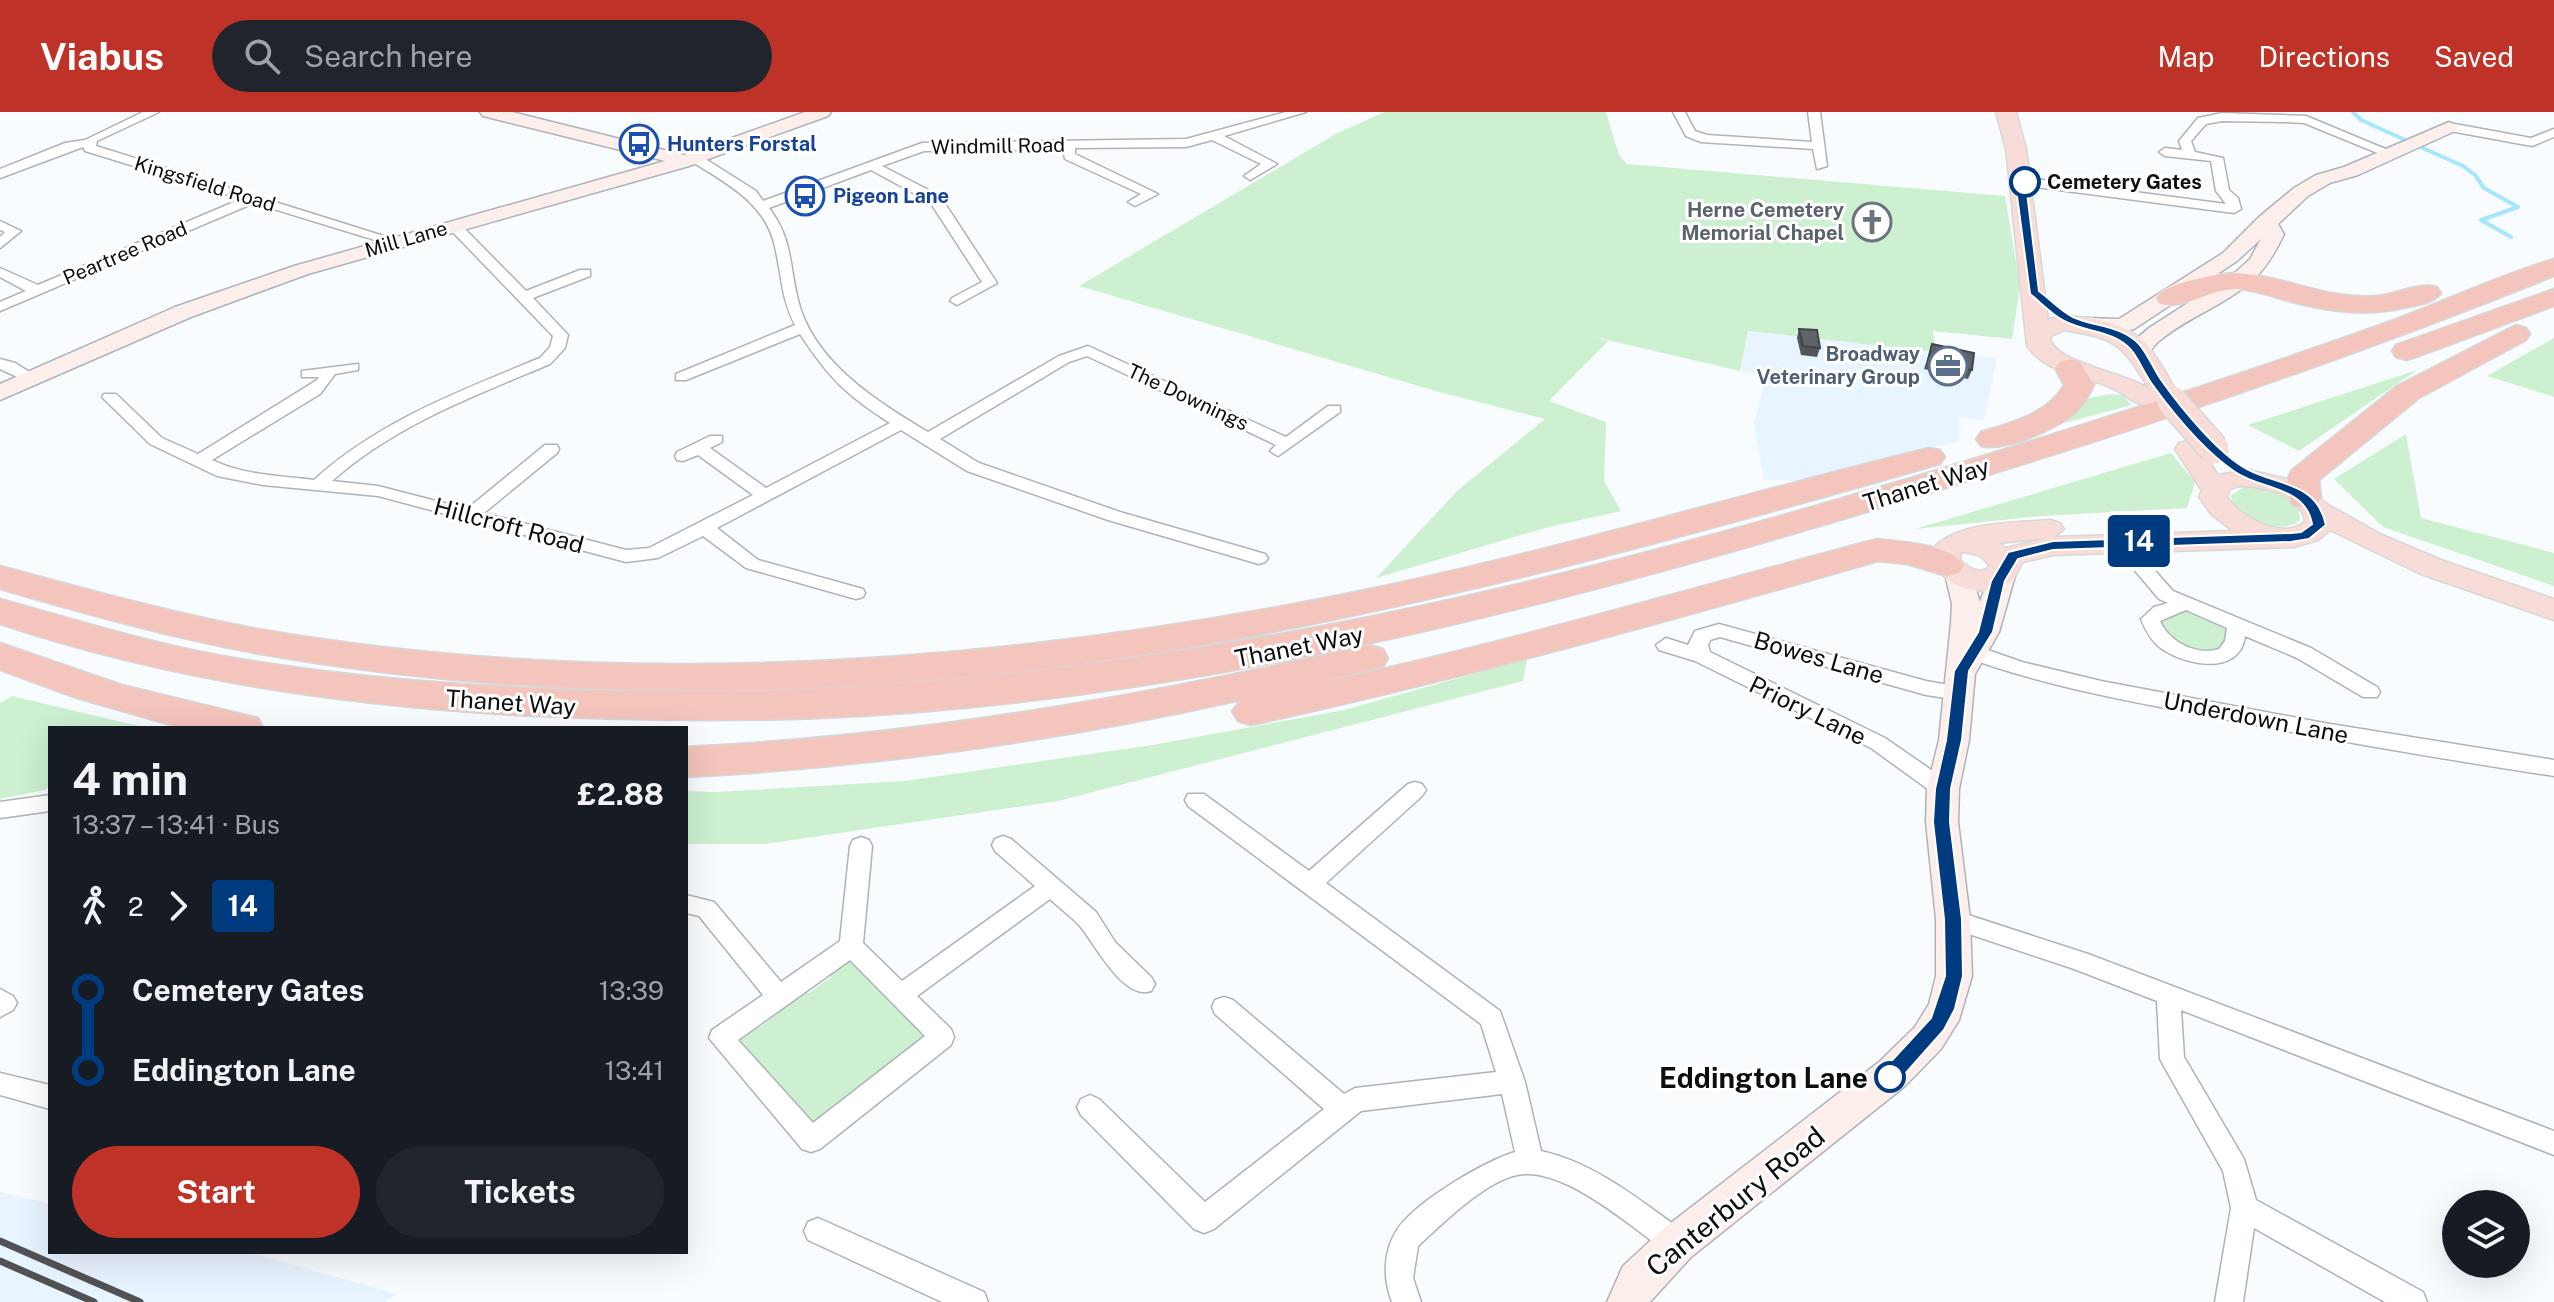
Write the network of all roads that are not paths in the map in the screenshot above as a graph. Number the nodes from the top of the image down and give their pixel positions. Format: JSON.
{"nodes":[{"id":1,"x":153,"y":112,"type":"edge"},
{"id":2,"x":489,"y":112,"type":"edge"},
{"id":3,"x":1300,"y":112,"type":"edge"},
{"id":4,"x":1679,"y":112,"type":"edge"},
{"id":5,"x":1814,"y":112,"type":"edge"},
{"id":6,"x":2006,"y":112,"type":"edge"},
{"id":7,"x":817,"y":113,"type":"edge"},
{"id":8,"x":1107,"y":127,"type":"dead end"},
{"id":9,"x":2449,"y":127,"type":"joint"},
{"id":10,"x":2554,"y":133,"type":"edge"},
{"id":11,"x":1214,"y":136,"type":"junction"},
{"id":12,"x":87,"y":143,"type":"junction"},
{"id":13,"x":1103,"y":144,"type":"junction"},
{"id":14,"x":1069,"y":145,"type":"junction"},
{"id":15,"x":1818,"y":146,"type":"junction"},
{"id":16,"x":2165,"y":152,"type":"dead end"},
{"id":17,"x":2389,"y":153,"type":"junction"},
{"id":18,"x":2190,"y":155,"type":"junction"},
{"id":19,"x":688,"y":160,"type":"junction"},
{"id":20,"x":873,"y":166,"type":"junction"},
{"id":21,"x":1821,"y":166,"type":"dead end"},
{"id":22,"x":0,"y":174,"type":"edge"},
{"id":23,"x":1250,"y":176,"type":"dead end"},
{"id":24,"x":2020,"y":181,"type":"junction"},
{"id":25,"x":251,"y":199,"type":"junction"},
{"id":26,"x":1135,"y":202,"type":"dead end"},
{"id":27,"x":760,"y":207,"type":"junction"},
{"id":28,"x":2266,"y":221,"type":"junction"},
{"id":29,"x":0,"y":225,"type":"edge"},
{"id":30,"x":453,"y":225,"type":"junction"},
{"id":31,"x":396,"y":242,"type":"junction"},
{"id":32,"x":0,"y":244,"type":"edge"},
{"id":33,"x":2554,"y":247,"type":"edge"},
{"id":34,"x":2263,"y":260,"type":"junction"},
{"id":35,"x":2554,"y":267,"type":"edge"},
{"id":36,"x":0,"y":272,"type":"edge"},
{"id":37,"x":585,"y":273,"type":"dead end"},
{"id":38,"x":2239,"y":281,"type":"junction"},
{"id":39,"x":38,"y":291,"type":"junction"},
{"id":40,"x":2034,"y":292,"type":"junction"},
{"id":41,"x":523,"y":297,"type":"junction"},
{"id":42,"x":2554,"y":297,"type":"edge"},
{"id":43,"x":2170,"y":298,"type":"junction"},
{"id":44,"x":957,"y":301,"type":"dead end"},
{"id":45,"x":2324,"y":303,"type":"junction"},
{"id":46,"x":0,"y":307,"type":"edge"},
{"id":47,"x":2554,"y":314,"type":"edge"},
{"id":48,"x":2084,"y":324,"type":"junction"},
{"id":49,"x":803,"y":327,"type":"junction"},
{"id":50,"x":1092,"y":334,"type":"dead end"},
{"id":51,"x":2038,"y":335,"type":"junction"},
{"id":52,"x":1088,"y":351,"type":"junction"},
{"id":53,"x":2140,"y":356,"type":"junction"},
{"id":54,"x":0,"y":364,"type":"edge"},
{"id":55,"x":353,"y":367,"type":"dead end"},
{"id":56,"x":329,"y":371,"type":"junction"},
{"id":57,"x":2084,"y":371,"type":"junction"},
{"id":58,"x":307,"y":374,"type":"dead end"},
{"id":59,"x":681,"y":377,"type":"dead end"},
{"id":60,"x":31,"y":378,"type":"junction"},
{"id":61,"x":0,"y":393,"type":"edge"},
{"id":62,"x":2156,"y":396,"type":"junction"},
{"id":63,"x":110,"y":397,"type":"dead end"},
{"id":64,"x":1334,"y":409,"type":"dead end"},
{"id":65,"x":902,"y":423,"type":"junction"},
{"id":66,"x":716,"y":439,"type":"dead end"},
{"id":67,"x":927,"y":440,"type":"junction"},
{"id":68,"x":551,"y":449,"type":"dead end"},
{"id":69,"x":2201,"y":449,"type":"junction"},
{"id":70,"x":199,"y":461,"type":"junction"},
{"id":71,"x":2263,"y":480,"type":"junction"},
{"id":72,"x":1781,"y":482,"type":"dead end"},
{"id":73,"x":320,"y":483,"type":"junction"},
{"id":74,"x":765,"y":495,"type":"junction"},
{"id":75,"x":2216,"y":498,"type":"junction"},
{"id":76,"x":2310,"y":504,"type":"junction"},
{"id":77,"x":471,"y":515,"type":"junction"},
{"id":78,"x":1722,"y":515,"type":"junction"},
{"id":79,"x":706,"y":529,"type":"junction"},
{"id":80,"x":2276,"y":536,"type":"junction"},
{"id":81,"x":2304,"y":536,"type":"junction"},
{"id":82,"x":2120,"y":542,"type":"junction"},
{"id":83,"x":1259,"y":558,"type":"dead end"},
{"id":84,"x":1958,"y":561,"type":"junction"},
{"id":85,"x":2427,"y":566,"type":"junction"},
{"id":86,"x":2003,"y":571,"type":"junction"},
{"id":87,"x":0,"y":577,"type":"edge"},
{"id":88,"x":856,"y":593,"type":"dead end"},
{"id":89,"x":2183,"y":605,"type":"junction"},
{"id":90,"x":2554,"y":610,"type":"edge"},
{"id":91,"x":0,"y":611,"type":"edge"},
{"id":92,"x":2237,"y":626,"type":"junction"},
{"id":93,"x":1666,"y":645,"type":"dead end"},
{"id":94,"x":0,"y":656,"type":"edge"},
{"id":95,"x":1702,"y":656,"type":"junction"},
{"id":96,"x":1964,"y":667,"type":"junction"},
{"id":97,"x":2370,"y":692,"type":"dead end"},
{"id":98,"x":235,"y":726,"type":"edge"},
{"id":99,"x":726,"y":760,"type":"junction"},
{"id":100,"x":688,"y":762,"type":"edge"},
{"id":101,"x":2554,"y":768,"type":"edge"},
{"id":102,"x":1943,"y":789,"type":"junction"},
{"id":103,"x":1415,"y":790,"type":"dead end"},
{"id":104,"x":1196,"y":800,"type":"dead end"},
{"id":105,"x":48,"y":803,"type":"edge"},
{"id":106,"x":0,"y":810,"type":"edge"},
{"id":107,"x":1003,"y":845,"type":"dead end"},
{"id":108,"x":861,"y":846,"type":"dead end"},
{"id":109,"x":1310,"y":884,"type":"junction"},
{"id":110,"x":1051,"y":886,"type":"junction"},
{"id":111,"x":688,"y":904,"type":"edge"},
{"id":112,"x":1953,"y":919,"type":"junction"},
{"id":113,"x":851,"y":946,"type":"junction"},
{"id":114,"x":1143,"y":984,"type":"dead end"},
{"id":115,"x":901,"y":995,"type":"junction"},
{"id":116,"x":2169,"y":995,"type":"junction"},
{"id":117,"x":779,"y":997,"type":"junction"},
{"id":118,"x":0,"y":999,"type":"edge"},
{"id":119,"x":0,"y":1007,"type":"edge"},
{"id":120,"x":1224,"y":1007,"type":"dead end"},
{"id":121,"x":1512,"y":1082,"type":"junction"},
{"id":122,"x":0,"y":1084,"type":"edge"},
{"id":123,"x":48,"y":1096,"type":"edge"},
{"id":124,"x":1090,"y":1107,"type":"dead end"},
{"id":125,"x":1342,"y":1108,"type":"junction"},
{"id":126,"x":2554,"y":1143,"type":"edge"},
{"id":127,"x":1530,"y":1161,"type":"junction"},
{"id":128,"x":2244,"y":1208,"type":"junction"},
{"id":129,"x":818,"y":1231,"type":"dead end"},
{"id":130,"x":1677,"y":1243,"type":"junction"},
{"id":131,"x":974,"y":1302,"type":"edge"},
{"id":132,"x":1407,"y":1302,"type":"edge"},
{"id":133,"x":1628,"y":1302,"type":"edge"},
{"id":134,"x":2229,"y":1302,"type":"edge"},
{"id":135,"x":2413,"y":1302,"type":"edge"}],
"edges":[{"from":1,"to":12,"type":"street","name":"Kingsfield Road"},
{"from":2,"to":19,"type":"street"},
{"from":3,"to":11,"type":"street","name":"Windmill Road"},
{"from":4,"to":15,"type":"street"},
{"from":5,"to":15,"type":"street"},
{"from":6,"to":24,"type":"main road"},
{"from":7,"to":19,"type":"street","name":"Mill Lane"},
{"from":8,"to":13,"type":"street"},
{"from":9,"to":10,"type":"street"},
{"from":9,"to":17,"type":"street"},
{"from":11,"to":13,"type":"street","name":"Windmill Road"},
{"from":11,"to":23,"type":"street"},
{"from":12,"to":22,"type":"street"},
{"from":12,"to":25,"type":"street","name":"Kingsfield Road"},
{"from":13,"to":14,"type":"street","name":"Windmill Road"},
{"from":14,"to":20,"type":"street","name":"Windmill Road"},
{"from":14,"to":26,"type":"street"},
{"from":15,"to":21,"type":"street"},
{"from":16,"to":18,"type":"street"},
{"from":17,"to":18,"type":"street"},
{"from":17,"to":28,"type":"street"},
{"from":18,"to":24,"type":"street"},
{"from":19,"to":27,"type":"street"},
{"from":19,"to":30,"type":"street","name":"Mill Lane"},
{"from":20,"to":27,"type":"street","name":"Windmill Road"},
{"from":20,"to":44,"type":"street"},
{"from":24,"to":40,"type":"main road"},
{"from":25,"to":31,"type":"street","name":"Kingsfield Road"},
{"from":25,"to":39,"type":"street","name":"Peartree Road"},
{"from":27,"to":49,"type":"street"},
{"from":28,"to":34,"type":"street"},
{"from":28,"to":43,"type":"street"},
{"from":29,"to":32,"type":"street"},
{"from":30,"to":31,"type":"street","name":"Mill Lane"},
{"from":30,"to":41,"type":"street"},
{"from":31,"to":60,"type":"street","name":"Mill Lane"},
{"from":33,"to":45,"type":"highway"},
{"from":34,"to":38,"type":"street"},
{"from":34,"to":45,"type":"highway"},
{"from":35,"to":91,"type":"highway","name":"Thanet Way"},
{"from":36,"to":39,"type":"street"},
{"from":37,"to":41,"type":"street"},
{"from":38,"to":43,"type":"highway"},
{"from":38,"to":45,"type":"highway"},
{"from":38,"to":53,"type":"street"},
{"from":39,"to":46,"type":"street","name":"Peartree Road"},
{"from":40,"to":48,"type":"main road"},
{"from":40,"to":51,"type":"main road"},
{"from":41,"to":73,"type":"street"},
{"from":42,"to":99,"type":"highway","name":"Thanet Way"},
{"from":43,"to":48,"type":"street"},
{"from":47,"to":76,"type":"highway"},
{"from":48,"to":51,"type":"main road"},
{"from":48,"to":53,"type":"main road"},
{"from":49,"to":59,"type":"street"},
{"from":49,"to":65,"type":"street"},
{"from":50,"to":52,"type":"street"},
{"from":51,"to":57,"type":"main road"},
{"from":52,"to":64,"type":"street","name":"The Downings"},
{"from":52,"to":67,"type":"street"},
{"from":53,"to":62,"type":"main road"},
{"from":54,"to":60,"type":"street"},
{"from":55,"to":56,"type":"street"},
{"from":56,"to":58,"type":"street"},
{"from":56,"to":70,"type":"street"},
{"from":57,"to":62,"type":"main road"},
{"from":57,"to":78,"type":"highway"},
{"from":60,"to":61,"type":"street","name":"Mill Lane"},
{"from":62,"to":69,"type":"main road"},
{"from":63,"to":70,"type":"street","name":"Hillcroft Road"},
{"from":65,"to":67,"type":"street"},
{"from":65,"to":74,"type":"street","name":"Hillcroft Road"},
{"from":66,"to":74,"type":"street"},
{"from":67,"to":83,"type":"street"},
{"from":68,"to":77,"type":"street"},
{"from":69,"to":71,"type":"main road"},
{"from":69,"to":75,"type":"main road"},
{"from":70,"to":73,"type":"street","name":"Hillcroft Road"},
{"from":71,"to":75,"type":"main road"},
{"from":71,"to":76,"type":"main road"},
{"from":72,"to":78,"type":"highway"},
{"from":73,"to":77,"type":"street","name":"Hillcroft Road"},
{"from":74,"to":79,"type":"street","name":"Hillcroft Road"},
{"from":75,"to":80,"type":"main road"},
{"from":75,"to":84,"type":"main road"},
{"from":76,"to":81,"type":"main road"},
{"from":76,"to":85,"type":"main road"},
{"from":77,"to":79,"type":"street","name":"Hillcroft Road"},
{"from":78,"to":87,"type":"highway"},
{"from":79,"to":88,"type":"street"},
{"from":80,"to":81,"type":"main road"},
{"from":80,"to":82,"type":"main road"},
{"from":81,"to":85,"type":"main road"},
{"from":82,"to":86,"type":"main road"},
{"from":82,"to":89,"type":"street"},
{"from":84,"to":86,"type":"main road"},
{"from":84,"to":96,"type":"street","name":"Canterbury Road"},
{"from":84,"to":99,"type":"highway"},
{"from":85,"to":90,"type":"main road"},
{"from":86,"to":96,"type":"street","name":"Canterbury Road"},
{"from":89,"to":92,"type":"street"},
{"from":89,"to":92,"type":"street"},
{"from":92,"to":97,"type":"street"},
{"from":93,"to":95,"type":"street","name":"Priory Lane"},
{"from":94,"to":98,"type":"highway"},
{"from":95,"to":96,"type":"street","name":"Bowes Lane"},
{"from":95,"to":102,"type":"street","name":"Priory Lane"},
{"from":96,"to":101,"type":"street","name":"Underdown Lane"},
{"from":96,"to":102,"type":"street","name":"Canterbury Road"},
{"from":99,"to":100,"type":"highway","name":"Thanet Way"},
{"from":102,"to":112,"type":"street","name":"Canterbury Road"},
{"from":103,"to":109,"type":"street"},
{"from":104,"to":109,"type":"street"},
{"from":105,"to":106,"type":"street"},
{"from":107,"to":110,"type":"street"},
{"from":108,"to":113,"type":"street"},
{"from":109,"to":121,"type":"street"},
{"from":110,"to":114,"type":"street"},
{"from":110,"to":115,"type":"street"},
{"from":111,"to":117,"type":"street"},
{"from":112,"to":116,"type":"street"},
{"from":112,"to":130,"type":"street","name":"Canterbury Road"},
{"from":113,"to":115,"type":"street"},
{"from":113,"to":117,"type":"street"},
{"from":115,"to":117,"type":"street"},
{"from":116,"to":126,"type":"street"},
{"from":116,"to":128,"type":"street"},
{"from":118,"to":119,"type":"street"},
{"from":120,"to":125,"type":"street"},
{"from":121,"to":125,"type":"street"},
{"from":121,"to":127,"type":"street"},
{"from":122,"to":123,"type":"street"},
{"from":124,"to":125,"type":"street"},
{"from":127,"to":130,"type":"street"},
{"from":127,"to":132,"type":"street"},
{"from":128,"to":134,"type":"street"},
{"from":128,"to":135,"type":"street"},
{"from":129,"to":131,"type":"street"},
{"from":130,"to":133,"type":"street","name":"Canterbury Road"}]}
